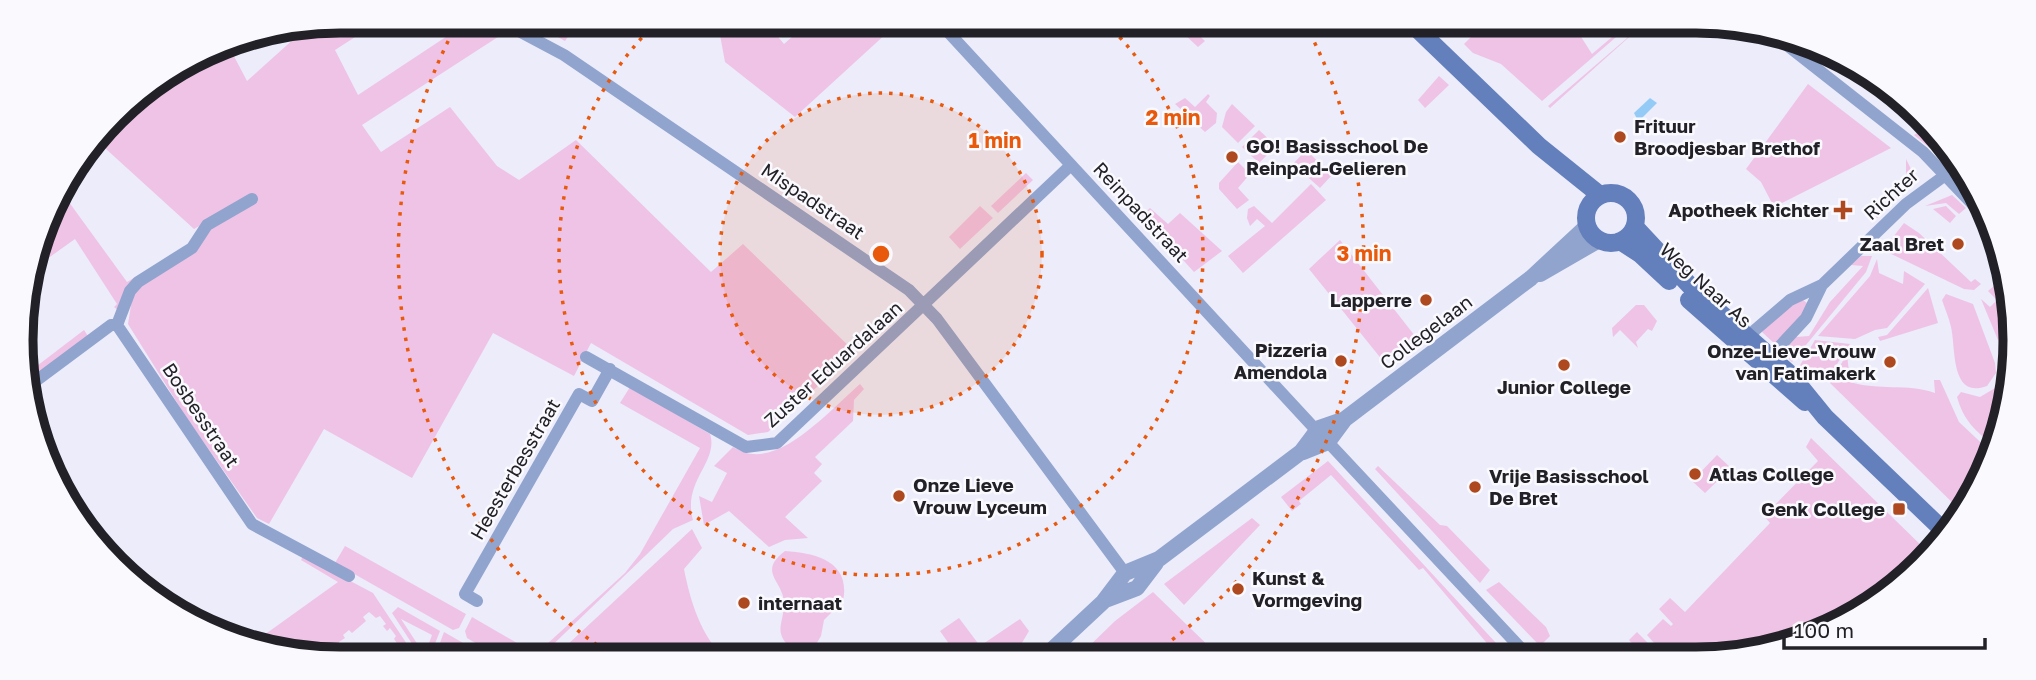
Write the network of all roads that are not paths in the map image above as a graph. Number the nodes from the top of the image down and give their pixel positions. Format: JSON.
{"nodes":[{"id":1,"x":523,"y":33,"type":"edge"},
{"id":2,"x":949,"y":33,"type":"edge"},
{"id":3,"x":1421,"y":33,"type":"edge"},
{"id":4,"x":1792,"y":49,"type":"edge"},
{"id":5,"x":1539,"y":146,"type":"junction"},
{"id":6,"x":1072,"y":165,"type":"junction"},
{"id":7,"x":1951,"y":170,"type":"edge"},
{"id":8,"x":1942,"y":175,"type":"junction"},
{"id":9,"x":1600,"y":195,"type":"junction"},
{"id":10,"x":252,"y":199,"type":"dead end"},
{"id":11,"x":1970,"y":203,"type":"edge"},
{"id":12,"x":1591,"y":225,"type":"junction"},
{"id":13,"x":1635,"y":227,"type":"junction"},
{"id":14,"x":1620,"y":241,"type":"junction"},
{"id":15,"x":1822,"y":285,"type":"junction"},
{"id":16,"x":926,"y":305,"type":"junction"},
{"id":17,"x":117,"y":325,"type":"junction"},
{"id":18,"x":1748,"y":343,"type":"junction"},
{"id":19,"x":586,"y":357,"type":"dead end"},
{"id":20,"x":1766,"y":361,"type":"junction"},
{"id":21,"x":610,"y":369,"type":"junction"},
{"id":22,"x":36,"y":381,"type":"edge"},
{"id":23,"x":1320,"y":434,"type":"junction"},
{"id":24,"x":1939,"y":527,"type":"edge"},
{"id":25,"x":349,"y":576,"type":"dead end"},
{"id":26,"x":1130,"y":579,"type":"junction"},
{"id":27,"x":477,"y":601,"type":"dead end"},
{"id":28,"x":1055,"y":647,"type":"edge"},
{"id":29,"x":1520,"y":647,"type":"edge"}],
"edges":[{"from":1,"to":16,"type":"street","name":"Mispadstraat"},
{"from":2,"to":6,"type":"street","name":"Reinpadstraat"},
{"from":3,"to":5,"type":"main road","name":"Weg Naar As"},
{"from":4,"to":8,"type":"street"},
{"from":5,"to":9,"type":"main road","name":"Weg Naar As"},
{"from":5,"to":12,"type":"main road","name":"Weg Naar As"},
{"from":6,"to":16,"type":"street","name":"Zuster Eduardalaan"},
{"from":6,"to":23,"type":"street","name":"Reinpadstraat"},
{"from":7,"to":8,"type":"street","name":"Richter"},
{"from":8,"to":11,"type":"street"},
{"from":8,"to":15,"type":"street","name":"Richter"},
{"from":9,"to":12,"type":"main road"},
{"from":9,"to":13,"type":"main road","name":"Weg Naar As"},
{"from":10,"to":17,"type":"street"},
{"from":12,"to":14,"type":"main road"},
{"from":12,"to":23,"type":"street","name":"Collegelaan"},
{"from":13,"to":14,"type":"main road"},
{"from":13,"to":18,"type":"main road","name":"Weg Naar As"},
{"from":14,"to":18,"type":"main road","name":"Weg Naar As"},
{"from":15,"to":18,"type":"street","name":"Richter"},
{"from":15,"to":20,"type":"street","name":"Richter"},
{"from":16,"to":21,"type":"street","name":"Zuster Eduardalaan"},
{"from":16,"to":26,"type":"street","name":"Mispadstraat"},
{"from":17,"to":22,"type":"street"},
{"from":17,"to":25,"type":"street","name":"Bosbesstraat"},
{"from":18,"to":20,"type":"main road","name":"Weg Naar As"},
{"from":19,"to":21,"type":"street","name":"Zuster Eduardalaan"},
{"from":20,"to":24,"type":"main road","name":"Weg Naar As"},
{"from":21,"to":27,"type":"street","name":"Heesterbesstraat"},
{"from":23,"to":26,"type":"street","name":"Collegelaan"},
{"from":23,"to":29,"type":"street","name":"Reinpadstraat"},
{"from":26,"to":28,"type":"street","name":"Collegelaan"}]}
